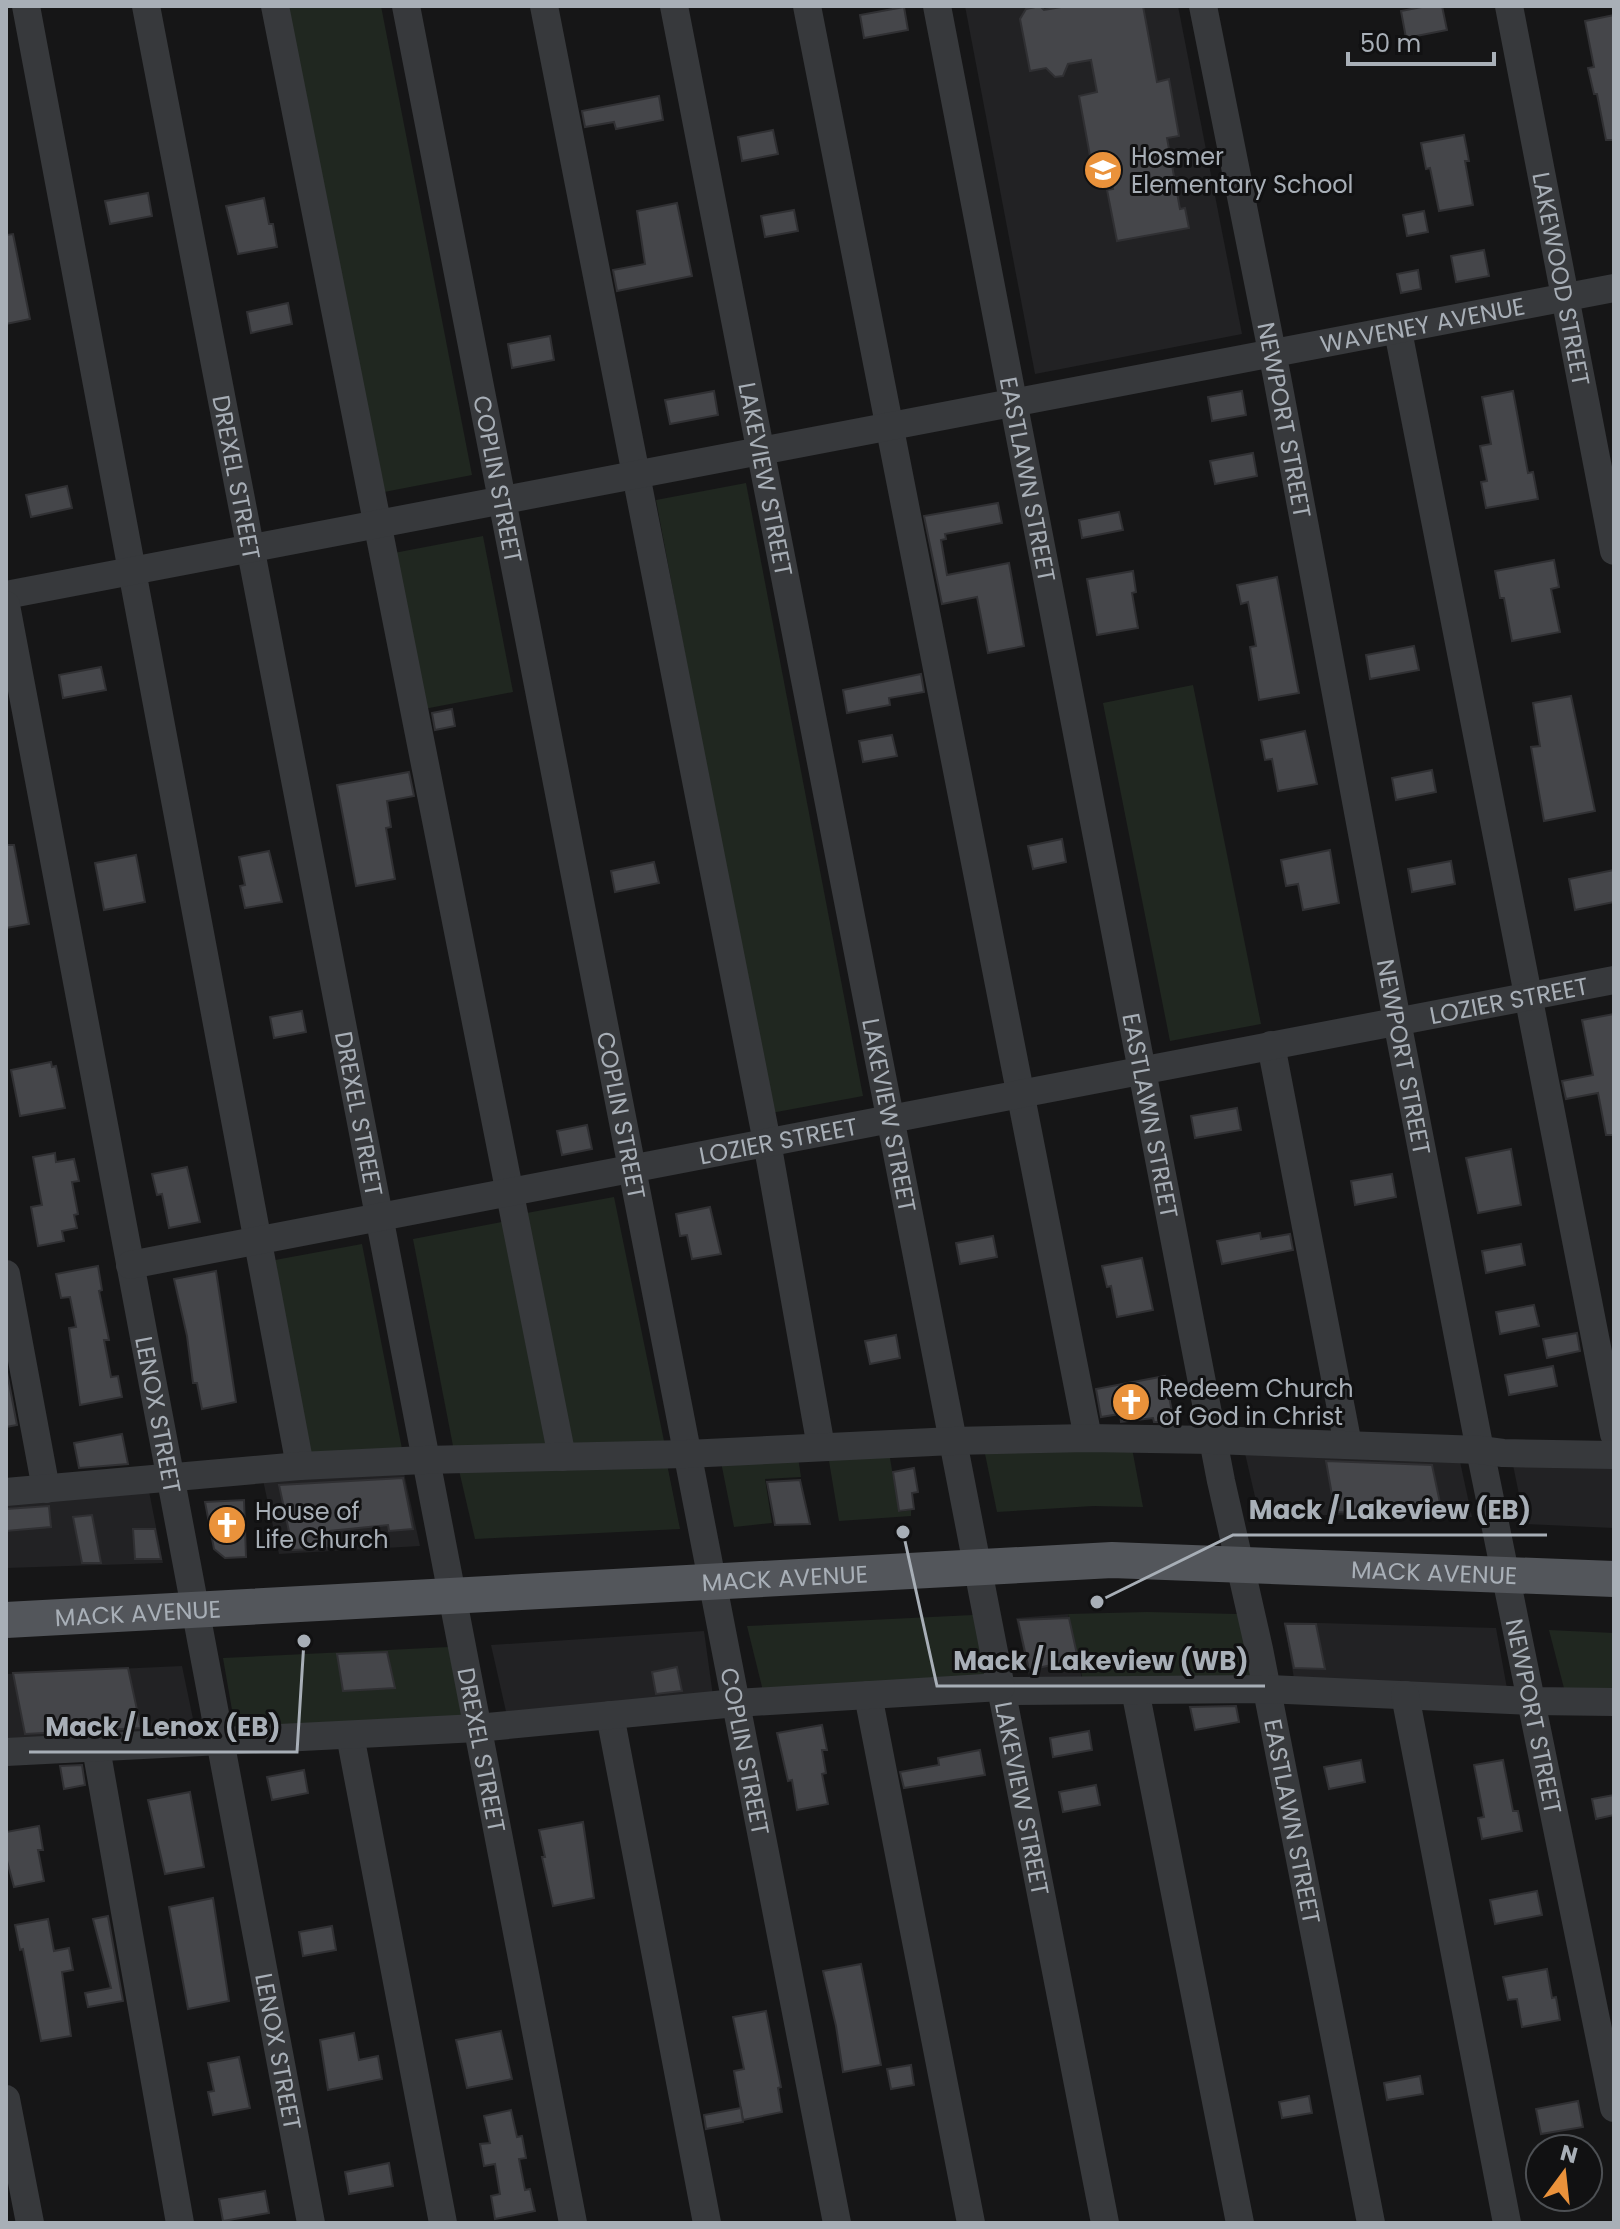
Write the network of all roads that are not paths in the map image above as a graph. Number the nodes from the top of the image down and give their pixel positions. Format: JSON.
{"nodes":[{"id":1,"x":26,"y":6,"type":"edge"},
{"id":2,"x":146,"y":6,"type":"edge"},
{"id":3,"x":275,"y":6,"type":"edge"},
{"id":4,"x":406,"y":6,"type":"edge"},
{"id":5,"x":544,"y":6,"type":"edge"},
{"id":6,"x":674,"y":6,"type":"edge"},
{"id":7,"x":807,"y":6,"type":"edge"},
{"id":8,"x":937,"y":6,"type":"edge"},
{"id":9,"x":1203,"y":6,"type":"edge"},
{"id":10,"x":1509,"y":6,"type":"edge"},
{"id":11,"x":1614,"y":288,"type":"edge"},
{"id":12,"x":1566,"y":297,"type":"junction"},
{"id":13,"x":1398,"y":331,"type":"junction"},
{"id":14,"x":1273,"y":355,"type":"junction"},
{"id":15,"x":1013,"y":404,"type":"junction"},
{"id":16,"x":891,"y":427,"type":"junction"},
{"id":17,"x":760,"y":452,"type":"junction"},
{"id":18,"x":638,"y":476,"type":"junction"},
{"id":19,"x":502,"y":502,"type":"junction"},
{"id":20,"x":378,"y":525,"type":"junction"},
{"id":21,"x":250,"y":549,"type":"junction"},
{"id":22,"x":1614,"y":551,"type":"edge"},
{"id":23,"x":133,"y":571,"type":"junction"},
{"id":24,"x":6,"y":595,"type":"edge"},
{"id":25,"x":6,"y":605,"type":"edge"},
{"id":26,"x":1614,"y":980,"type":"edge"},
{"id":27,"x":1528,"y":996,"type":"junction"},
{"id":28,"x":1397,"y":1021,"type":"junction"},
{"id":29,"x":1271,"y":1045,"type":"junction"},
{"id":30,"x":1142,"y":1070,"type":"junction"},
{"id":31,"x":1020,"y":1093,"type":"junction"},
{"id":32,"x":890,"y":1118,"type":"junction"},
{"id":33,"x":767,"y":1142,"type":"junction"},
{"id":34,"x":632,"y":1168,"type":"junction"},
{"id":35,"x":510,"y":1191,"type":"junction"},
{"id":36,"x":379,"y":1217,"type":"junction"},
{"id":37,"x":258,"y":1240,"type":"junction"},
{"id":38,"x":130,"y":1265,"type":"junction"},
{"id":39,"x":6,"y":1274,"type":"edge"},
{"id":40,"x":1614,"y":1434,"type":"edge"},
{"id":41,"x":1088,"y":1438,"type":"junction"},
{"id":42,"x":1213,"y":1440,"type":"junction"},
{"id":43,"x":953,"y":1441,"type":"junction"},
{"id":44,"x":1348,"y":1445,"type":"junction"},
{"id":45,"x":821,"y":1447,"type":"junction"},
{"id":46,"x":1480,"y":1450,"type":"junction"},
{"id":47,"x":687,"y":1454,"type":"junction"},
{"id":48,"x":1614,"y":1455,"type":"edge"},
{"id":49,"x":562,"y":1457,"type":"junction"},
{"id":50,"x":424,"y":1460,"type":"junction"},
{"id":51,"x":300,"y":1466,"type":"junction"},
{"id":52,"x":169,"y":1479,"type":"junction"},
{"id":53,"x":46,"y":1489,"type":"junction"},
{"id":54,"x":6,"y":1492,"type":"edge"},
{"id":55,"x":1240,"y":1565,"type":"junction"},
{"id":56,"x":978,"y":1567,"type":"junction"},
{"id":57,"x":1506,"y":1574,"type":"junction"},
{"id":58,"x":1614,"y":1579,"type":"edge"},
{"id":59,"x":712,"y":1581,"type":"junction"},
{"id":60,"x":450,"y":1596,"type":"junction"},
{"id":61,"x":194,"y":1610,"type":"junction"},
{"id":62,"x":6,"y":1620,"type":"edge"},
{"id":63,"x":1002,"y":1689,"type":"junction"},
{"id":64,"x":1267,"y":1689,"type":"junction"},
{"id":65,"x":1135,"y":1690,"type":"junction"},
{"id":66,"x":868,"y":1695,"type":"junction"},
{"id":67,"x":1405,"y":1695,"type":"junction"},
{"id":68,"x":1532,"y":1701,"type":"junction"},
{"id":69,"x":1614,"y":1702,"type":"edge"},
{"id":70,"x":736,"y":1703,"type":"junction"},
{"id":71,"x":610,"y":1715,"type":"junction"},
{"id":72,"x":477,"y":1728,"type":"junction"},
{"id":73,"x":350,"y":1735,"type":"junction"},
{"id":74,"x":220,"y":1743,"type":"junction"},
{"id":75,"x":96,"y":1748,"type":"junction"},
{"id":76,"x":6,"y":1752,"type":"edge"},
{"id":77,"x":6,"y":2099,"type":"edge"},
{"id":78,"x":1614,"y":2108,"type":"edge"},
{"id":79,"x":30,"y":2223,"type":"edge"},
{"id":80,"x":180,"y":2223,"type":"edge"},
{"id":81,"x":311,"y":2223,"type":"edge"},
{"id":82,"x":443,"y":2223,"type":"edge"},
{"id":83,"x":573,"y":2223,"type":"edge"},
{"id":84,"x":707,"y":2223,"type":"edge"},
{"id":85,"x":837,"y":2223,"type":"edge"},
{"id":86,"x":971,"y":2223,"type":"edge"},
{"id":87,"x":1105,"y":2223,"type":"edge"},
{"id":88,"x":1240,"y":2223,"type":"edge"},
{"id":89,"x":1371,"y":2223,"type":"edge"},
{"id":90,"x":1507,"y":2223,"type":"edge"}],
"edges":[{"from":1,"to":23,"type":"street"},
{"from":2,"to":21,"type":"street","name":"DREXEL STREET"},
{"from":3,"to":20,"type":"street"},
{"from":4,"to":19,"type":"street","name":"COPLIN STREET"},
{"from":5,"to":18,"type":"street"},
{"from":6,"to":17,"type":"street","name":"LAKEVIEW STREET"},
{"from":7,"to":16,"type":"street"},
{"from":8,"to":15,"type":"street","name":"EASTLAWN STREET"},
{"from":9,"to":14,"type":"street","name":"NEWPORT STREET"},
{"from":10,"to":12,"type":"street","name":"LAKEWOOD STREET"},
{"from":11,"to":12,"type":"street","name":"WAVENEY AVENUE"},
{"from":12,"to":13,"type":"street","name":"WAVENEY AVENUE"},
{"from":12,"to":22,"type":"street","name":"LAKEWOOD STREET"},
{"from":13,"to":14,"type":"street","name":"WAVENEY AVENUE"},
{"from":13,"to":27,"type":"street"},
{"from":14,"to":15,"type":"street","name":"WAVENEY AVENUE"},
{"from":14,"to":28,"type":"street","name":"NEWPORT STREET"},
{"from":15,"to":16,"type":"street","name":"WAVENEY AVENUE"},
{"from":15,"to":30,"type":"street","name":"EASTLAWN STREET"},
{"from":16,"to":17,"type":"street","name":"WAVENEY AVENUE"},
{"from":16,"to":31,"type":"street"},
{"from":17,"to":18,"type":"street","name":"WAVENEY AVENUE"},
{"from":17,"to":32,"type":"street","name":"LAKEVIEW STREET"},
{"from":18,"to":19,"type":"street","name":"WAVENEY AVENUE"},
{"from":18,"to":33,"type":"street"},
{"from":19,"to":20,"type":"street","name":"WAVENEY AVENUE"},
{"from":19,"to":34,"type":"street","name":"COPLIN STREET"},
{"from":20,"to":21,"type":"street","name":"WAVENEY AVENUE"},
{"from":20,"to":35,"type":"street"},
{"from":21,"to":23,"type":"street","name":"WAVENEY AVENUE"},
{"from":21,"to":36,"type":"street","name":"DREXEL STREET"},
{"from":23,"to":24,"type":"street","name":"WAVENEY AVENUE"},
{"from":23,"to":37,"type":"street"},
{"from":25,"to":38,"type":"street","name":"LENOX STREET"},
{"from":26,"to":27,"type":"street","name":"LOZIER STREET"},
{"from":27,"to":28,"type":"street","name":"LOZIER STREET"},
{"from":27,"to":40,"type":"street"},
{"from":28,"to":29,"type":"street","name":"LOZIER STREET"},
{"from":28,"to":46,"type":"street","name":"NEWPORT STREET"},
{"from":29,"to":30,"type":"street","name":"LOZIER STREET"},
{"from":29,"to":44,"type":"street"},
{"from":30,"to":31,"type":"street","name":"LOZIER STREET"},
{"from":30,"to":42,"type":"street","name":"EASTLAWN STREET"},
{"from":31,"to":32,"type":"street","name":"LOZIER STREET"},
{"from":31,"to":41,"type":"street"},
{"from":32,"to":33,"type":"street","name":"LOZIER STREET"},
{"from":32,"to":43,"type":"street","name":"LAKEVIEW STREET"},
{"from":33,"to":34,"type":"street","name":"LOZIER STREET"},
{"from":33,"to":45,"type":"street"},
{"from":34,"to":35,"type":"street","name":"LOZIER STREET"},
{"from":34,"to":47,"type":"street","name":"COPLIN STREET"},
{"from":35,"to":36,"type":"street","name":"LOZIER STREET"},
{"from":35,"to":49,"type":"street"},
{"from":36,"to":37,"type":"street","name":"LOZIER STREET"},
{"from":36,"to":50,"type":"street","name":"DREXEL STREET"},
{"from":37,"to":38,"type":"street","name":"LOZIER STREET"},
{"from":37,"to":51,"type":"street"},
{"from":38,"to":52,"type":"street","name":"LENOX STREET"},
{"from":39,"to":53,"type":"street"},
{"from":41,"to":42,"type":"street"},
{"from":41,"to":43,"type":"street"},
{"from":42,"to":44,"type":"street"},
{"from":42,"to":55,"type":"street","name":"EASTLAWN STREET"},
{"from":43,"to":45,"type":"street"},
{"from":43,"to":56,"type":"street","name":"LAKEVIEW STREET"},
{"from":44,"to":46,"type":"street"},
{"from":45,"to":47,"type":"street"},
{"from":46,"to":48,"type":"street"},
{"from":46,"to":57,"type":"street","name":"NEWPORT STREET"},
{"from":47,"to":49,"type":"street"},
{"from":47,"to":59,"type":"street","name":"COPLIN STREET"},
{"from":49,"to":50,"type":"street"},
{"from":50,"to":51,"type":"street"},
{"from":50,"to":60,"type":"street","name":"DREXEL STREET"},
{"from":51,"to":52,"type":"street"},
{"from":52,"to":53,"type":"street"},
{"from":52,"to":61,"type":"street","name":"LENOX STREET"},
{"from":53,"to":54,"type":"street"},
{"from":55,"to":56,"type":"main road","name":"MACK AVENUE"},
{"from":55,"to":57,"type":"main road","name":"MACK AVENUE"},
{"from":55,"to":64,"type":"street","name":"EASTLAWN STREET"},
{"from":56,"to":59,"type":"main road","name":"MACK AVENUE"},
{"from":56,"to":63,"type":"street","name":"LAKEVIEW STREET"},
{"from":57,"to":58,"type":"main road","name":"MACK AVENUE"},
{"from":57,"to":68,"type":"street","name":"NEWPORT STREET"},
{"from":59,"to":60,"type":"main road","name":"MACK AVENUE"},
{"from":59,"to":70,"type":"street","name":"COPLIN STREET"},
{"from":60,"to":61,"type":"main road","name":"MACK AVENUE"},
{"from":60,"to":72,"type":"street","name":"DREXEL STREET"},
{"from":61,"to":62,"type":"main road","name":"MACK AVENUE"},
{"from":61,"to":74,"type":"street","name":"LENOX STREET"},
{"from":63,"to":65,"type":"street"},
{"from":63,"to":66,"type":"street"},
{"from":63,"to":87,"type":"street","name":"LAKEVIEW STREET"},
{"from":64,"to":65,"type":"street"},
{"from":64,"to":67,"type":"street"},
{"from":64,"to":89,"type":"street","name":"EASTLAWN STREET"},
{"from":65,"to":88,"type":"street"},
{"from":66,"to":70,"type":"street"},
{"from":66,"to":86,"type":"street"},
{"from":67,"to":68,"type":"street"},
{"from":67,"to":90,"type":"street"},
{"from":68,"to":69,"type":"street"},
{"from":68,"to":78,"type":"street","name":"NEWPORT STREET"},
{"from":70,"to":71,"type":"street"},
{"from":70,"to":85,"type":"street","name":"COPLIN STREET"},
{"from":71,"to":72,"type":"street"},
{"from":71,"to":84,"type":"street"},
{"from":72,"to":73,"type":"street"},
{"from":72,"to":83,"type":"street","name":"DREXEL STREET"},
{"from":73,"to":74,"type":"street"},
{"from":73,"to":82,"type":"street"},
{"from":74,"to":75,"type":"street"},
{"from":74,"to":81,"type":"street","name":"LENOX STREET"},
{"from":75,"to":76,"type":"street"},
{"from":75,"to":80,"type":"street"},
{"from":77,"to":79,"type":"street"}]}
